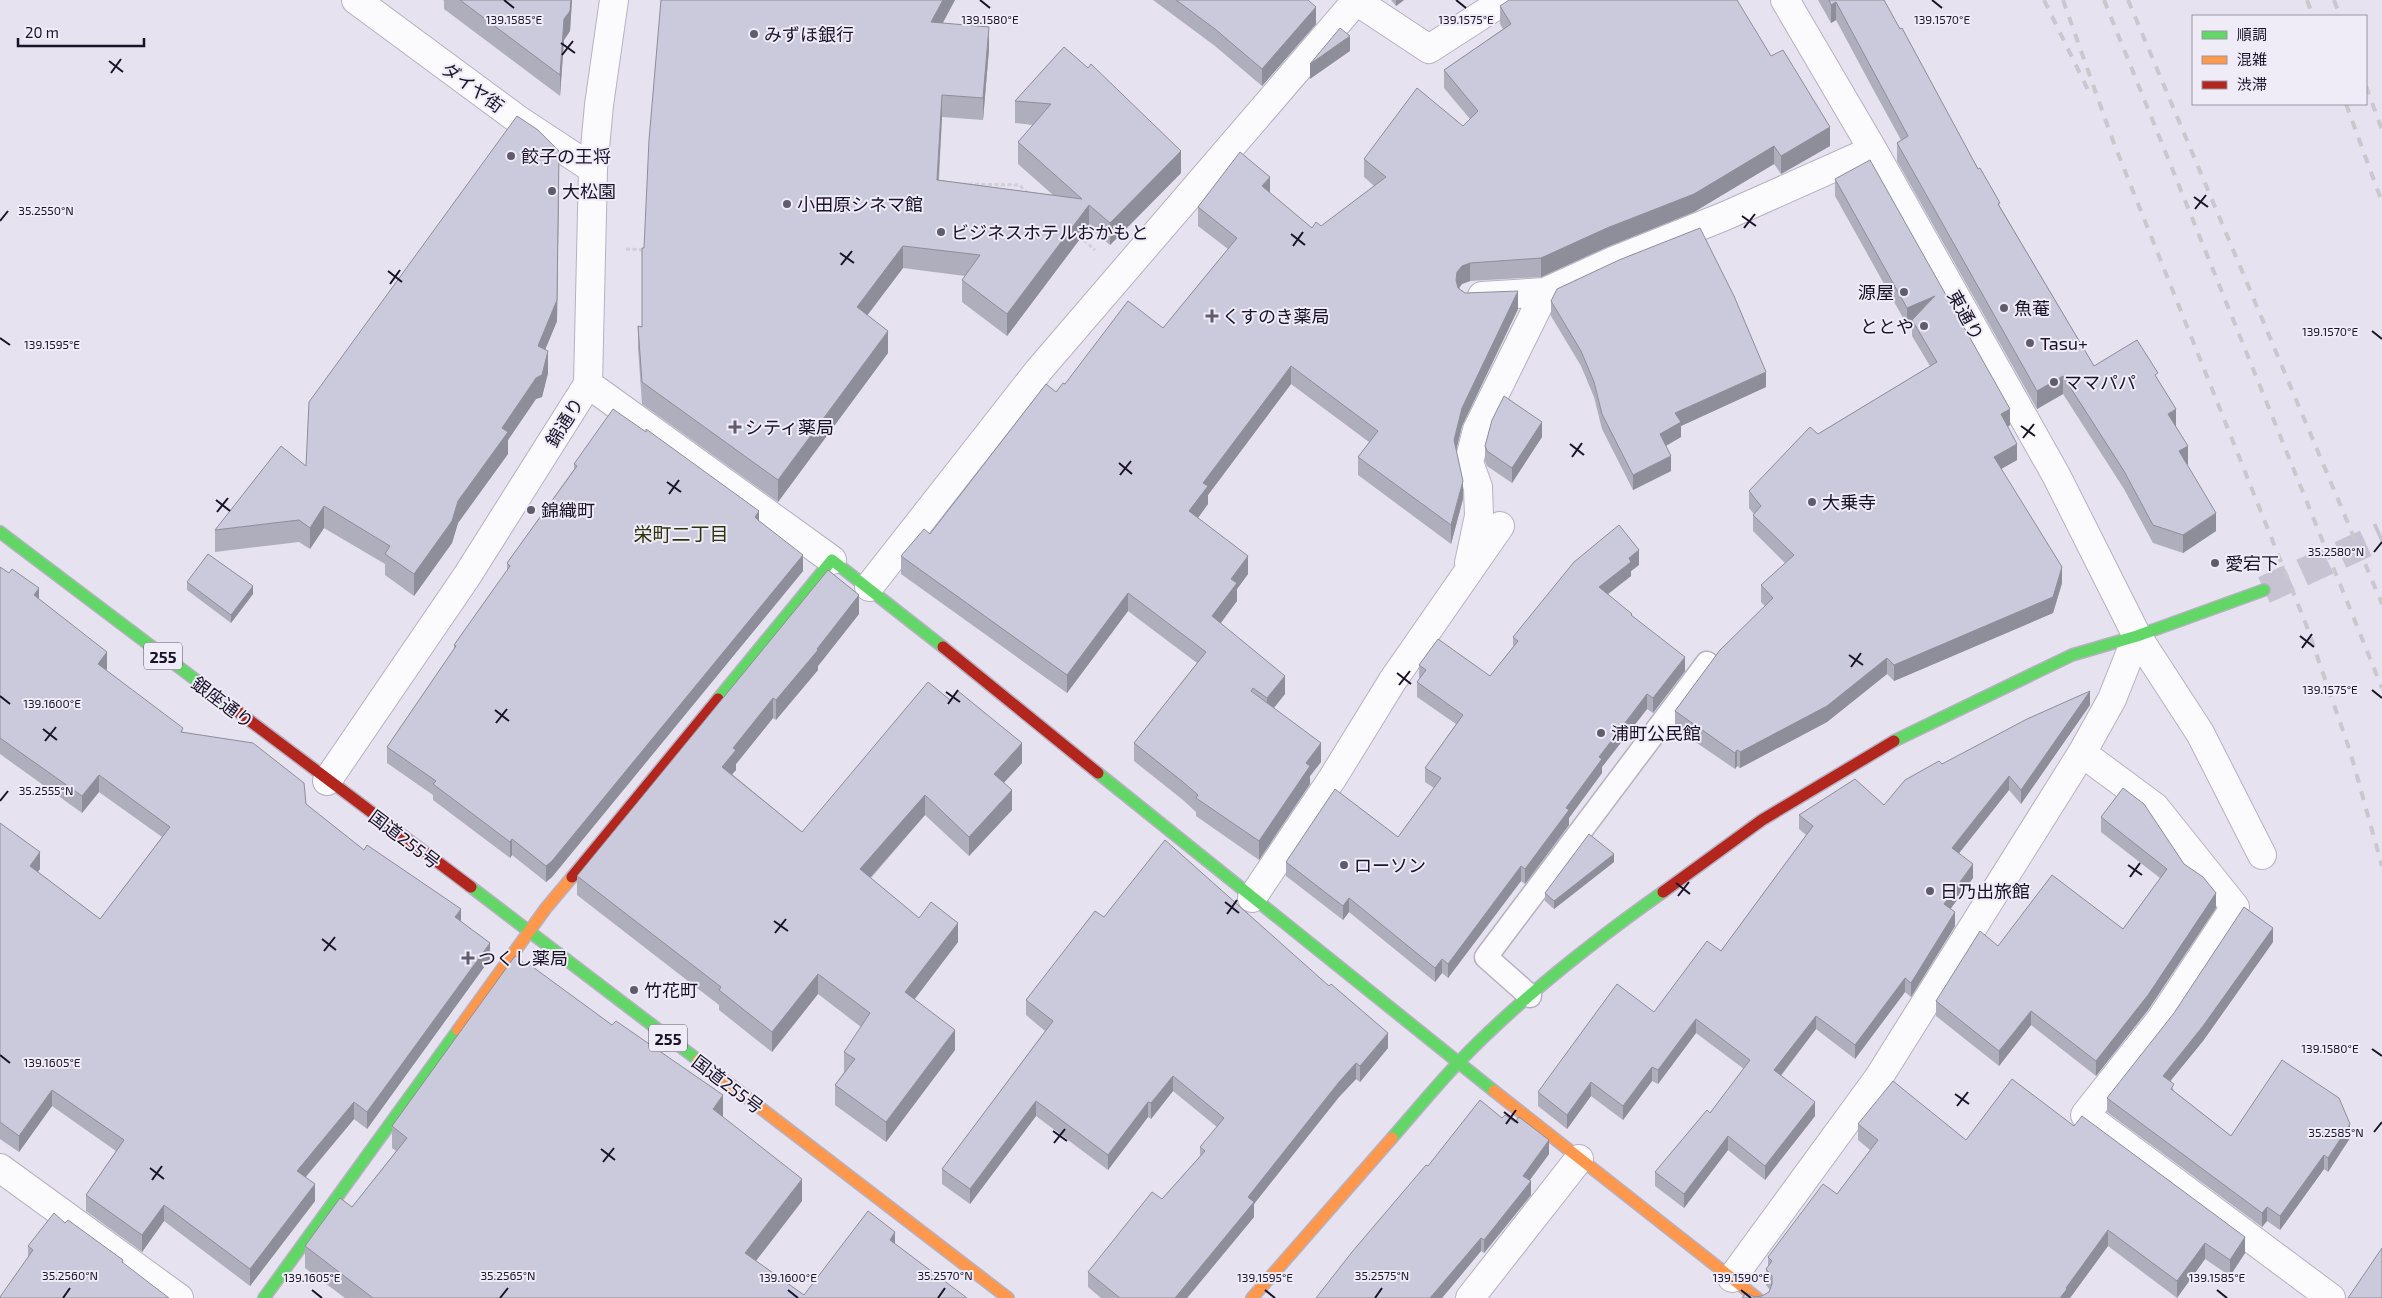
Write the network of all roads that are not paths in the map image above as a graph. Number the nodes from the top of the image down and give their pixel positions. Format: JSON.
{"nodes":[{"id":1,"x":356,"y":0,"type":"edge"},
{"id":2,"x":614,"y":0,"type":"edge"},
{"id":3,"x":1356,"y":0,"type":"edge"},
{"id":4,"x":1505,"y":0,"type":"edge"},
{"id":5,"x":1785,"y":0,"type":"edge"},
{"id":6,"x":1873,"y":150,"type":"junction"},
{"id":7,"x":593,"y":169,"type":"junction"},
{"id":8,"x":1544,"y":292,"type":"junction"},
{"id":9,"x":1472,"y":297,"type":"edge"},
{"id":10,"x":588,"y":384,"type":"junction"},
{"id":11,"x":1500,"y":526,"type":"dead end"},
{"id":12,"x":0,"y":532,"type":"edge"},
{"id":13,"x":832,"y":560,"type":"junction"},
{"id":14,"x":1467,"y":575,"type":"junction"},
{"id":15,"x":870,"y":587,"type":"junction"},
{"id":16,"x":2264,"y":590,"type":"tunnel mouth"},
{"id":17,"x":2137,"y":636,"type":"junction"},
{"id":18,"x":1708,"y":663,"type":"edge"},
{"id":19,"x":2082,"y":753,"type":"junction"},
{"id":20,"x":327,"y":780,"type":"junction"},
{"id":21,"x":2262,"y":856,"type":"dead end"},
{"id":22,"x":1252,"y":898,"type":"junction"},
{"id":23,"x":528,"y":932,"type":"junction"},
{"id":24,"x":1530,"y":996,"type":"junction"},
{"id":25,"x":1458,"y":1063,"type":"junction"},
{"id":26,"x":1579,"y":1159,"type":"junction"},
{"id":27,"x":0,"y":1168,"type":"edge"},
{"id":28,"x":1732,"y":1278,"type":"junction"},
{"id":29,"x":179,"y":1298,"type":"edge"},
{"id":30,"x":264,"y":1298,"type":"edge"},
{"id":31,"x":1008,"y":1298,"type":"edge"},
{"id":32,"x":1252,"y":1298,"type":"edge"},
{"id":33,"x":1470,"y":1298,"type":"edge"},
{"id":34,"x":1757,"y":1298,"type":"edge"},
{"id":35,"x":2331,"y":1298,"type":"edge"}],
"edges":[{"from":1,"to":7,"type":"street","name":"ダイヤ街"},
{"from":2,"to":7,"type":"street","name":"錦通り"},
{"from":3,"to":4,"type":"street"},
{"from":3,"to":15,"type":"street"},
{"from":5,"to":6,"type":"street","name":"東通り"},
{"from":6,"to":8,"type":"street"},
{"from":6,"to":17,"type":"street","name":"東通り"},
{"from":7,"to":10,"type":"street","name":"錦通り"},
{"from":8,"to":9,"type":"street"},
{"from":8,"to":14,"type":"street"},
{"from":10,"to":13,"type":"street"},
{"from":10,"to":20,"type":"street","name":"錦通り"},
{"from":11,"to":14,"type":"street"},
{"from":12,"to":20,"type":"main road","name":"銀座通り","number":"255"},
{"from":13,"to":15,"type":"main road"},
{"from":13,"to":23,"type":"main road"},
{"from":14,"to":22,"type":"street"},
{"from":15,"to":22,"type":"main road"},
{"from":16,"to":17,"type":"main road"},
{"from":17,"to":19,"type":"street"},
{"from":17,"to":21,"type":"street","name":"東通り"},
{"from":17,"to":24,"type":"main road"},
{"from":18,"to":24,"type":"lane"},
{"from":19,"to":28,"type":"street"},
{"from":19,"to":35,"type":"street"},
{"from":20,"to":23,"type":"main road","name":"国道255号","number":"255"},
{"from":22,"to":25,"type":"main road"},
{"from":23,"to":30,"type":"main road"},
{"from":23,"to":31,"type":"main road","name":"国道255号","number":"255"},
{"from":24,"to":25,"type":"main road"},
{"from":25,"to":26,"type":"main road"},
{"from":25,"to":32,"type":"main road"},
{"from":26,"to":28,"type":"main road"},
{"from":26,"to":33,"type":"street"},
{"from":27,"to":29,"type":"street"},
{"from":28,"to":34,"type":"main road"}]}
